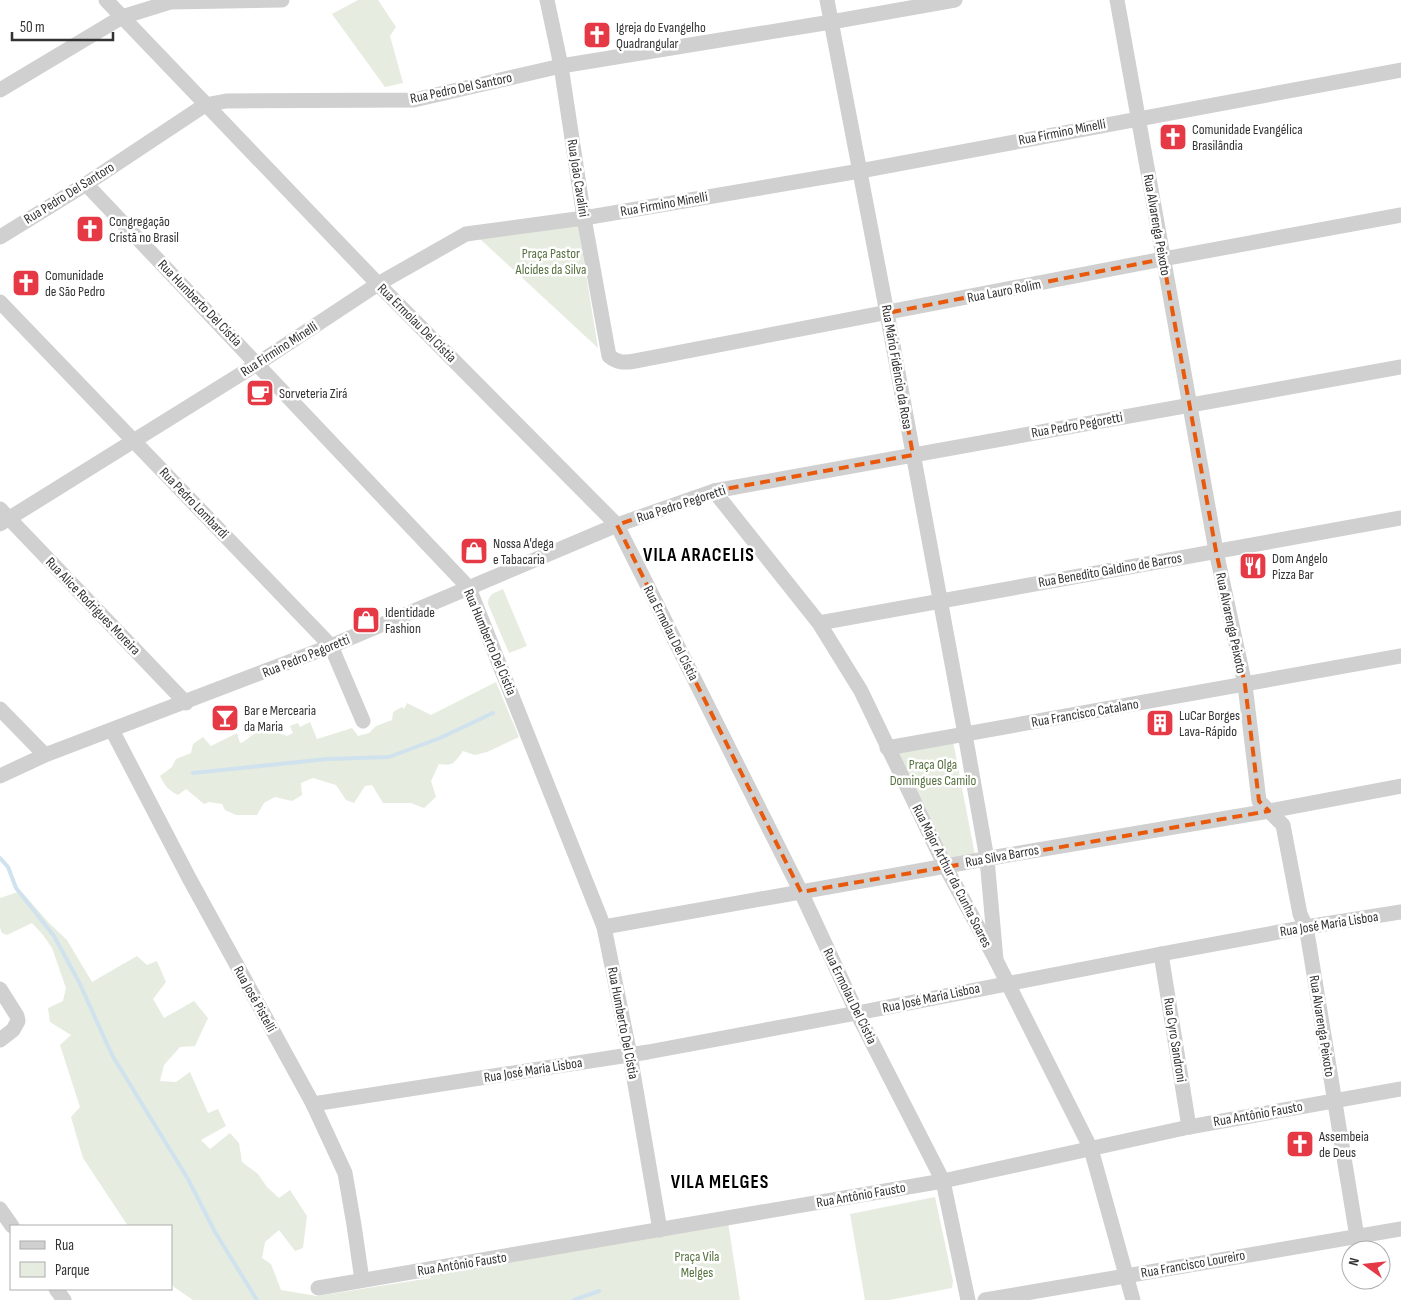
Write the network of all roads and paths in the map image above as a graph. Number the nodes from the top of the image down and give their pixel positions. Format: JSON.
{"nodes":[{"id":1,"x":106,"y":0,"type":"edge"},
{"id":2,"x":282,"y":0,"type":"edge"},
{"id":3,"x":547,"y":0,"type":"edge"},
{"id":4,"x":827,"y":0,"type":"edge"},
{"id":5,"x":955,"y":0,"type":"edge"},
{"id":6,"x":1117,"y":0,"type":"edge"},
{"id":7,"x":122,"y":17,"type":"junction"},
{"id":8,"x":831,"y":22,"type":"junction"},
{"id":9,"x":561,"y":66,"type":"junction"},
{"id":10,"x":1401,"y":70,"type":"edge"},
{"id":11,"x":0,"y":90,"type":"edge"},
{"id":12,"x":205,"y":105,"type":"junction"},
{"id":13,"x":1138,"y":118,"type":"junction"},
{"id":14,"x":860,"y":171,"type":"junction"},
{"id":15,"x":86,"y":184,"type":"junction"},
{"id":16,"x":1401,"y":215,"type":"edge"},
{"id":17,"x":584,"y":218,"type":"junction"},
{"id":18,"x":0,"y":237,"type":"edge"},
{"id":19,"x":1164,"y":259,"type":"junction"},
{"id":20,"x":378,"y":284,"type":"junction"},
{"id":21,"x":0,"y":302,"type":"edge"},
{"id":22,"x":887,"y":313,"type":"junction"},
{"id":23,"x":609,"y":356,"type":"joint"},
{"id":24,"x":257,"y":364,"type":"junction"},
{"id":25,"x":1401,"y":367,"type":"edge"},
{"id":26,"x":1190,"y":404,"type":"junction"},
{"id":27,"x":133,"y":440,"type":"junction"},
{"id":28,"x":913,"y":455,"type":"junction"},
{"id":29,"x":714,"y":491,"type":"junction"},
{"id":30,"x":3,"y":517,"type":"edge"},
{"id":31,"x":1401,"y":518,"type":"edge"},
{"id":32,"x":617,"y":525,"type":"junction"},
{"id":33,"x":1216,"y":551,"type":"junction"},
{"id":34,"x":469,"y":588,"type":"junction"},
{"id":35,"x":940,"y":601,"type":"junction"},
{"id":36,"x":819,"y":623,"type":"junction"},
{"id":37,"x":331,"y":646,"type":"junction"},
{"id":38,"x":1401,"y":656,"type":"edge"},
{"id":39,"x":1244,"y":685,"type":"junction"},
{"id":40,"x":186,"y":702,"type":"junction"},
{"id":41,"x":0,"y":709,"type":"edge"},
{"id":42,"x":363,"y":721,"type":"dead end"},
{"id":43,"x":112,"y":730,"type":"junction"},
{"id":44,"x":965,"y":734,"type":"junction"},
{"id":45,"x":887,"y":748,"type":"junction"},
{"id":46,"x":45,"y":756,"type":"junction"},
{"id":47,"x":0,"y":776,"type":"edge"},
{"id":48,"x":1401,"y":786,"type":"edge"},
{"id":49,"x":1269,"y":811,"type":"junction"},
{"id":50,"x":987,"y":859,"type":"junction"},
{"id":51,"x":945,"y":866,"type":"junction"},
{"id":52,"x":801,"y":892,"type":"junction"},
{"id":53,"x":1401,"y":912,"type":"edge"},
{"id":54,"x":604,"y":927,"type":"junction"},
{"id":55,"x":1306,"y":927,"type":"junction"},
{"id":56,"x":1161,"y":954,"type":"junction"},
{"id":57,"x":996,"y":960,"type":"junction"},
{"id":58,"x":1007,"y":983,"type":"junction"},
{"id":59,"x":0,"y":989,"type":"edge"},
{"id":60,"x":857,"y":1013,"type":"junction"},
{"id":61,"x":0,"y":1040,"type":"edge"},
{"id":62,"x":630,"y":1055,"type":"junction"},
{"id":63,"x":1401,"y":1089,"type":"edge"},
{"id":64,"x":1334,"y":1101,"type":"junction"},
{"id":65,"x":313,"y":1104,"type":"junction"},
{"id":66,"x":1189,"y":1127,"type":"junction"},
{"id":67,"x":1091,"y":1149,"type":"junction"},
{"id":68,"x":943,"y":1181,"type":"junction"},
{"id":69,"x":0,"y":1209,"type":"edge"},
{"id":70,"x":11,"y":1225,"type":"edge"},
{"id":71,"x":1401,"y":1229,"type":"edge"},
{"id":72,"x":660,"y":1230,"type":"junction"},
{"id":73,"x":1356,"y":1237,"type":"junction"},
{"id":74,"x":1127,"y":1276,"type":"junction"},
{"id":75,"x":362,"y":1280,"type":"junction"},
{"id":76,"x":318,"y":1288,"type":"dead end"},
{"id":77,"x":968,"y":1300,"type":"edge"},
{"id":78,"x":985,"y":1300,"type":"edge"},
{"id":79,"x":1133,"y":1300,"type":"edge"}],
"edges":[{"from":1,"to":7,"type":"street","name":"Rua Ermolau Del Cístia"},
{"from":2,"to":7,"type":"street"},
{"from":3,"to":9,"type":"street","name":"Rua João Cavalini"},
{"from":4,"to":8,"type":"street","name":"Rua Mário Fidêncio da Rosa"},
{"from":5,"to":8,"type":"street","name":"Rua Pedro Del Santoro"},
{"from":6,"to":13,"type":"street","name":"Rua Alvarenga Peixoto"},
{"from":7,"to":11,"type":"street"},
{"from":7,"to":12,"type":"street","name":"Rua Ermolau Del Cístia"},
{"from":8,"to":9,"type":"street","name":"Rua Pedro Del Santoro"},
{"from":8,"to":14,"type":"street","name":"Rua Mário Fidêncio da Rosa"},
{"from":9,"to":12,"type":"street","name":"Rua Pedro Del Santoro"},
{"from":9,"to":17,"type":"street","name":"Rua João Cavalini"},
{"from":10,"to":13,"type":"street","name":"Rua Firmino Minelli"},
{"from":12,"to":15,"type":"street","name":"Rua Pedro Del Santoro"},
{"from":12,"to":20,"type":"street","name":"Rua Ermolau Del Cístia"},
{"from":13,"to":14,"type":"street","name":"Rua Firmino Minelli"},
{"from":13,"to":19,"type":"street","name":"Rua Alvarenga Peixoto"},
{"from":14,"to":17,"type":"street","name":"Rua Firmino Minelli"},
{"from":14,"to":22,"type":"street","name":"Rua Mário Fidêncio da Rosa"},
{"from":15,"to":18,"type":"street","name":"Rua Pedro Del Santoro"},
{"from":15,"to":24,"type":"street","name":"Rua Humberto Del Cístia"},
{"from":16,"to":19,"type":"street","name":"Rua Lauro Rolim"},
{"from":17,"to":20,"type":"street","name":"Rua Firmino Minelli"},
{"from":17,"to":23,"type":"street","name":"Rua João Cavalini"},
{"from":19,"to":22,"type":"street","name":"Rua Lauro Rolim"},
{"from":19,"to":26,"type":"street","name":"Rua Alvarenga Peixoto"},
{"from":20,"to":24,"type":"street","name":"Rua Firmino Minelli"},
{"from":20,"to":32,"type":"street","name":"Rua Ermolau Del Cístia"},
{"from":21,"to":27,"type":"street","name":"Rua Pedro Lombardi"},
{"from":22,"to":23,"type":"street","name":"Rua Lauro Rolim"},
{"from":22,"to":28,"type":"street","name":"Rua Mário Fidêncio da Rosa"},
{"from":24,"to":27,"type":"street","name":"Rua Firmino Minelli"},
{"from":24,"to":34,"type":"street","name":"Rua Humberto Del Cístia"},
{"from":25,"to":26,"type":"street","name":"Rua Pedro Pegoretti"},
{"from":26,"to":28,"type":"street","name":"Rua Pedro Pegoretti"},
{"from":26,"to":33,"type":"street","name":"Rua Alvarenga Peixoto"},
{"from":27,"to":30,"type":"street","name":"Rua Firmino Minelli"},
{"from":27,"to":37,"type":"street","name":"Rua Pedro Lombardi"},
{"from":28,"to":29,"type":"street","name":"Rua Pedro Pegoretti"},
{"from":28,"to":35,"type":"street","name":"Rua Mário Fidêncio da Rosa"},
{"from":29,"to":32,"type":"street","name":"Rua Pedro Pegoretti"},
{"from":29,"to":36,"type":"street","name":"Rua Major Arthur da Cunha Soares"},
{"from":30,"to":40,"type":"street","name":"Rua Alice Rodrigues Moreira"},
{"from":31,"to":33,"type":"street","name":"Rua Benedito Galdino de Barros"},
{"from":32,"to":34,"type":"street","name":"Rua Pedro Pegoretti"},
{"from":32,"to":52,"type":"street","name":"Rua Ermolau Del Cístia"},
{"from":33,"to":35,"type":"street","name":"Rua Benedito Galdino de Barros"},
{"from":33,"to":39,"type":"street","name":"Rua Alvarenga Peixoto"},
{"from":34,"to":37,"type":"street","name":"Rua Pedro Pegoretti"},
{"from":34,"to":54,"type":"street","name":"Rua Humberto Del Cístia"},
{"from":35,"to":36,"type":"street","name":"Rua Benedito Galdino de Barros"},
{"from":35,"to":44,"type":"street","name":"Rua Mário Fidêncio da Rosa"},
{"from":36,"to":45,"type":"street","name":"Rua Major Arthur da Cunha Soares"},
{"from":37,"to":40,"type":"street","name":"Rua Pedro Pegoretti"},
{"from":37,"to":42,"type":"street","name":"Rua Pedro Lombardi"},
{"from":38,"to":39,"type":"street","name":"Rua Francisco Catalano"},
{"from":39,"to":44,"type":"street","name":"Rua Francisco Catalano"},
{"from":39,"to":49,"type":"street","name":"Rua Alvarenga Peixoto"},
{"from":40,"to":43,"type":"street","name":"Rua Pedro Pegoretti"},
{"from":41,"to":46,"type":"street"},
{"from":43,"to":46,"type":"street","name":"Rua Pedro Pegoretti"},
{"from":43,"to":65,"type":"street","name":"Rua José Pistelli"},
{"from":44,"to":45,"type":"street","name":"Rua Francisco Catalano"},
{"from":44,"to":50,"type":"street","name":"Rua Major Arthur da Cunha Soares"},
{"from":45,"to":51,"type":"street","name":"Rua Major Arthur da Cunha Soares"},
{"from":46,"to":47,"type":"street","name":"Rua Pedro Pegoretti"},
{"from":48,"to":49,"type":"street","name":"Rua Silva Barros"},
{"from":49,"to":50,"type":"street","name":"Rua Silva Barros"},
{"from":49,"to":55,"type":"street","name":"Rua Alvarenga Peixoto"},
{"from":50,"to":51,"type":"street","name":"Rua Silva Barros"},
{"from":50,"to":57,"type":"street","name":"Rua Major Arthur da Cunha Soares"},
{"from":51,"to":52,"type":"street","name":"Rua Silva Barros"},
{"from":51,"to":57,"type":"street","name":"Rua Major Arthur da Cunha Soares"},
{"from":52,"to":54,"type":"street","name":"Rua Silva Barros"},
{"from":52,"to":60,"type":"street","name":"Rua Ermolau Del Cístia"},
{"from":53,"to":55,"type":"street","name":"Rua José Maria Lisboa"},
{"from":54,"to":62,"type":"street","name":"Rua Humberto Del Cístia"},
{"from":55,"to":56,"type":"street","name":"Rua José Maria Lisboa"},
{"from":55,"to":64,"type":"street","name":"Rua Alvarenga Peixoto"},
{"from":56,"to":58,"type":"street","name":"Rua José Maria Lisboa"},
{"from":56,"to":66,"type":"street","name":"Rua Cyro Sandroni"},
{"from":57,"to":58,"type":"street","name":"Rua Major Arthur da Cunha Soares"},
{"from":58,"to":60,"type":"street","name":"Rua José Maria Lisboa"},
{"from":58,"to":67,"type":"street","name":"Rua Major Arthur da Cunha Soares"},
{"from":59,"to":61,"type":"street"},
{"from":60,"to":62,"type":"street","name":"Rua José Maria Lisboa"},
{"from":60,"to":68,"type":"street","name":"Rua Ermolau Del Cístia"},
{"from":62,"to":65,"type":"street","name":"Rua José Maria Lisboa"},
{"from":62,"to":72,"type":"street","name":"Rua Humberto Del Cístia"},
{"from":63,"to":64,"type":"street","name":"Rua Antônio Fausto"},
{"from":64,"to":66,"type":"street","name":"Rua Antônio Fausto"},
{"from":64,"to":73,"type":"street","name":"Rua Alvarenga Peixoto"},
{"from":65,"to":75,"type":"street","name":"Rua José Pistelli"},
{"from":66,"to":67,"type":"street","name":"Rua Antônio Fausto"},
{"from":67,"to":68,"type":"street","name":"Rua Antônio Fausto"},
{"from":67,"to":74,"type":"street","name":"Rua Major Arthur da Cunha Soares"},
{"from":68,"to":72,"type":"street","name":"Rua Antônio Fausto"},
{"from":68,"to":77,"type":"street","name":"Rua Ermolau Del Cístia"},
{"from":69,"to":70,"type":"street"},
{"from":71,"to":73,"type":"street","name":"Rua Francisco Loureiro"},
{"from":72,"to":75,"type":"street","name":"Rua Antônio Fausto"},
{"from":73,"to":74,"type":"street","name":"Rua Francisco Loureiro"},
{"from":74,"to":78,"type":"street","name":"Rua Francisco Loureiro"},
{"from":74,"to":79,"type":"street","name":"Rua Major Arthur da Cunha Soares"},
{"from":75,"to":76,"type":"street","name":"Rua Antônio Fausto"}]}
